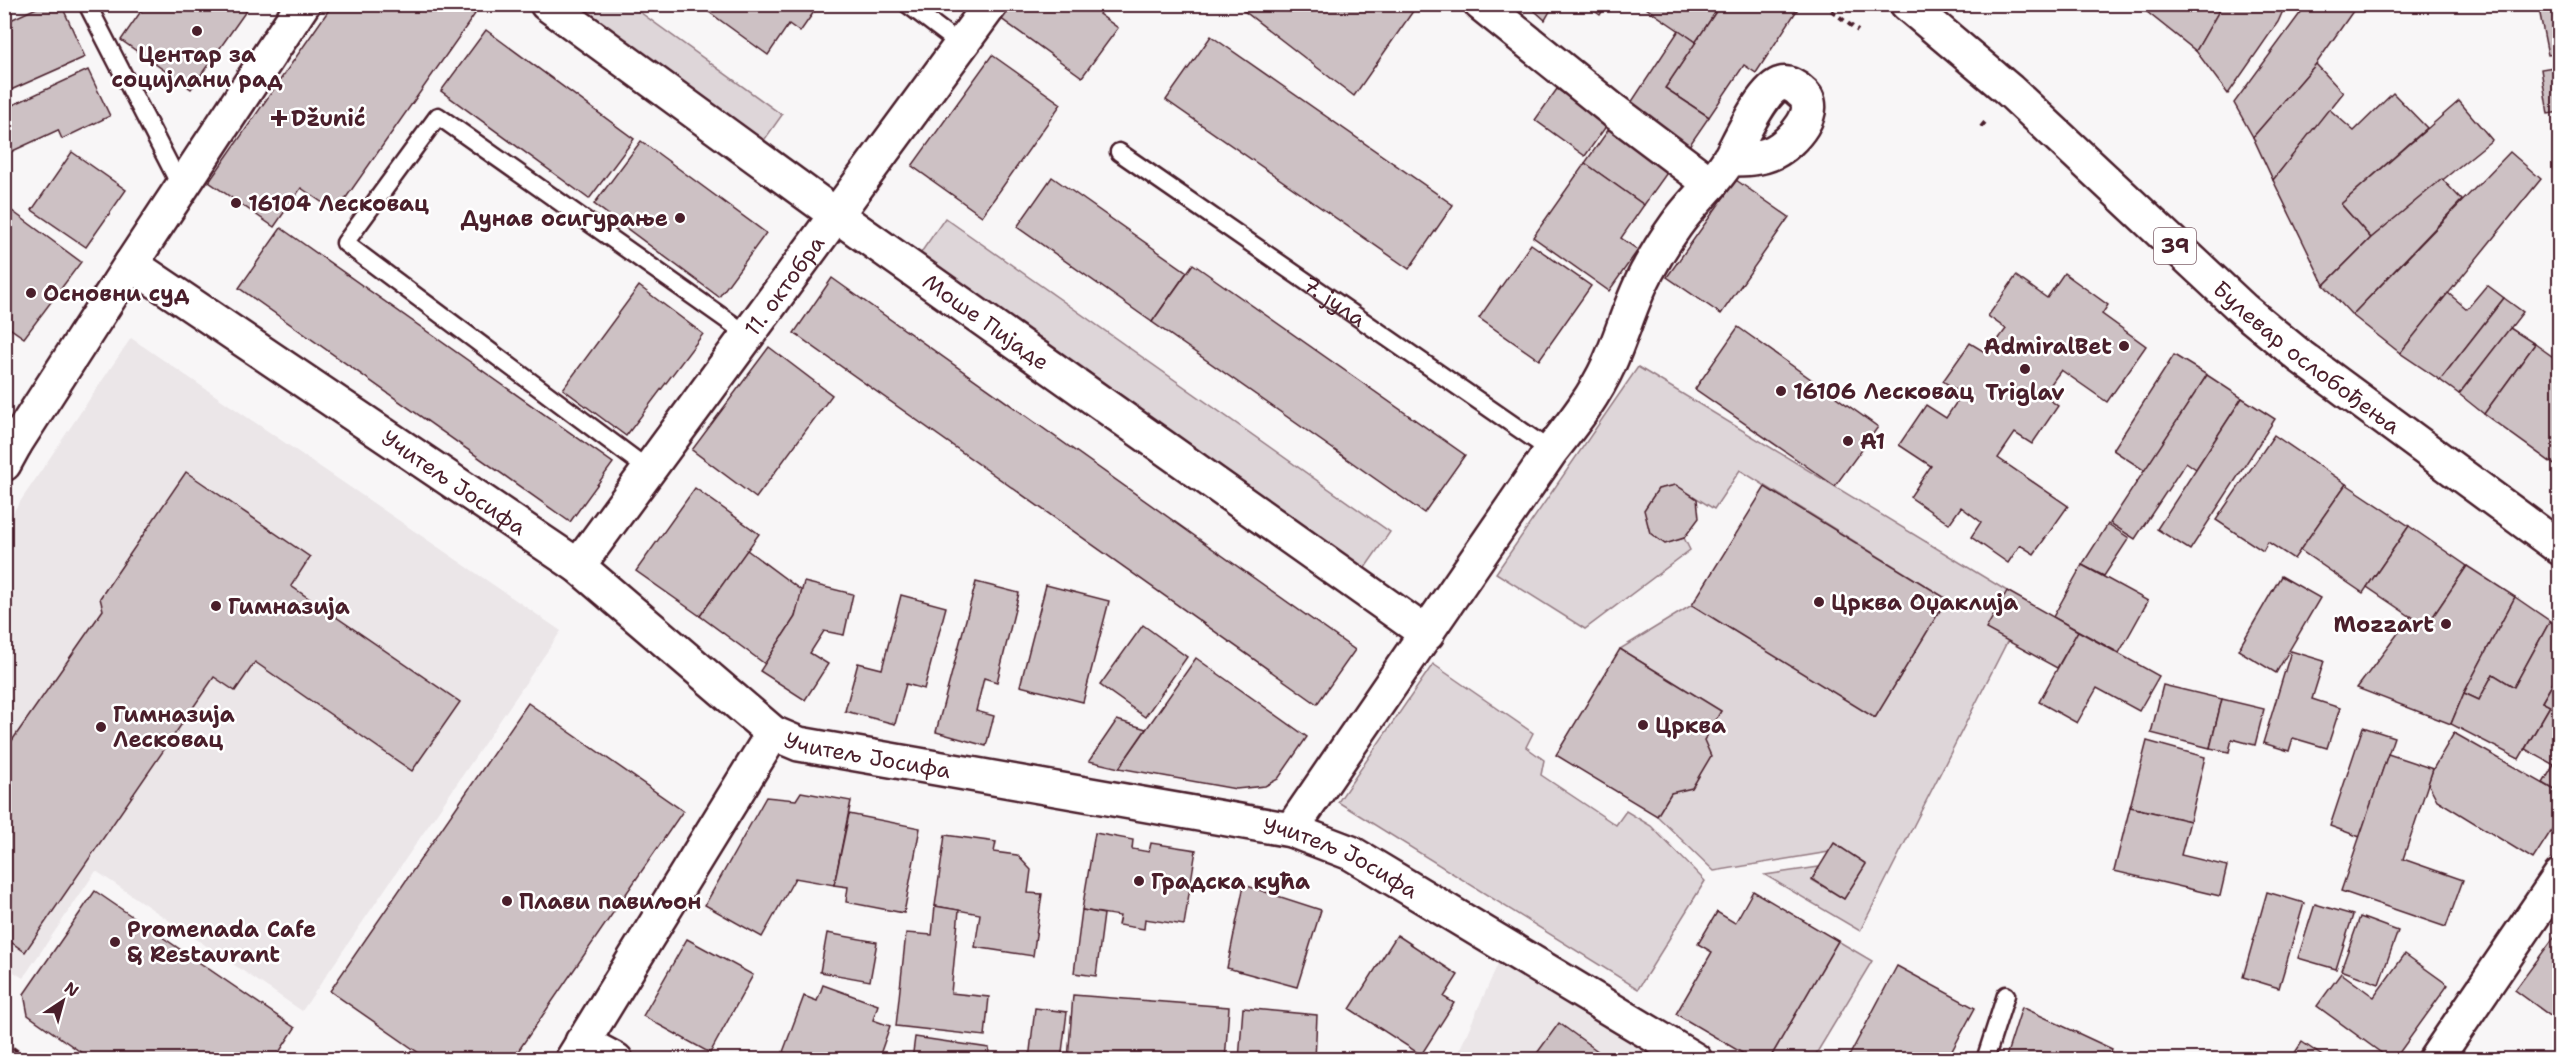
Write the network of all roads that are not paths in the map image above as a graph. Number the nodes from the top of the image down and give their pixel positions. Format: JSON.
{"nodes":[{"id":1,"x":87,"y":4,"type":"edge"},
{"id":2,"x":303,"y":4,"type":"edge"},
{"id":3,"x":547,"y":4,"type":"edge"},
{"id":4,"x":907,"y":4,"type":"edge"},
{"id":5,"x":991,"y":4,"type":"edge"},
{"id":6,"x":1481,"y":4,"type":"edge"},
{"id":7,"x":1907,"y":4,"type":"edge"},
{"id":8,"x":961,"y":45,"type":"junction"},
{"id":9,"x":1119,"y":152,"type":"dead end"},
{"id":10,"x":182,"y":189,"type":"junction"},
{"id":11,"x":836,"y":215,"type":"junction"},
{"id":12,"x":131,"y":264,"type":"junction"},
{"id":13,"x":748,"y":335,"type":"junction"},
{"id":14,"x":8,"y":448,"type":"edge"},
{"id":15,"x":1551,"y":451,"type":"junction"},
{"id":16,"x":649,"y":470,"type":"junction"},
{"id":17,"x":2559,"y":548,"type":"edge"},
{"id":18,"x":578,"y":566,"type":"junction"},
{"id":19,"x":1426,"y":634,"type":"junction"},
{"id":20,"x":773,"y":734,"type":"junction"},
{"id":21,"x":1291,"y":830,"type":"junction"},
{"id":22,"x":2559,"y":876,"type":"edge"},
{"id":23,"x":2006,"y":995,"type":"dead end"},
{"id":24,"x":577,"y":1051,"type":"edge"},
{"id":25,"x":616,"y":1059,"type":"edge"},
{"id":26,"x":1695,"y":1059,"type":"edge"},
{"id":27,"x":1985,"y":1059,"type":"edge"},
{"id":28,"x":2435,"y":1059,"type":"edge"}],
"edges":[{"from":1,"to":10,"type":"lane"},
{"from":2,"to":10,"type":"street"},
{"from":3,"to":11,"type":"street","name":"Моше Пијаде"},
{"from":4,"to":8,"type":"lane"},
{"from":5,"to":8,"type":"street","name":"11. октобра"},
{"from":6,"to":15,"type":"street"},
{"from":7,"to":17,"type":"street","name":"Булевар ослобођења","number":"39"},
{"from":8,"to":11,"type":"street","name":"11. октобра"},
{"from":9,"to":15,"type":"lane","name":"7. јула"},
{"from":10,"to":12,"type":"street"},
{"from":11,"to":13,"type":"street","name":"11. октобра"},
{"from":11,"to":19,"type":"street","name":"Моше Пијаде"},
{"from":12,"to":14,"type":"street"},
{"from":12,"to":18,"type":"street","name":"Учитељ Јосифа"},
{"from":13,"to":16,"type":"street","name":"11. октобра"},
{"from":13,"to":16,"type":"lane"},
{"from":15,"to":19,"type":"street"},
{"from":16,"to":18,"type":"street","name":"11. октобра"},
{"from":18,"to":20,"type":"street","name":"Учитељ Јосифа"},
{"from":19,"to":21,"type":"street"},
{"from":20,"to":21,"type":"street","name":"Учитељ Јосифа"},
{"from":20,"to":24,"type":"street"},
{"from":21,"to":26,"type":"street","name":"Учитељ Јосифа"},
{"from":22,"to":28,"type":"street"},
{"from":23,"to":27,"type":"lane"},
{"from":24,"to":25,"type":"street"}]}
